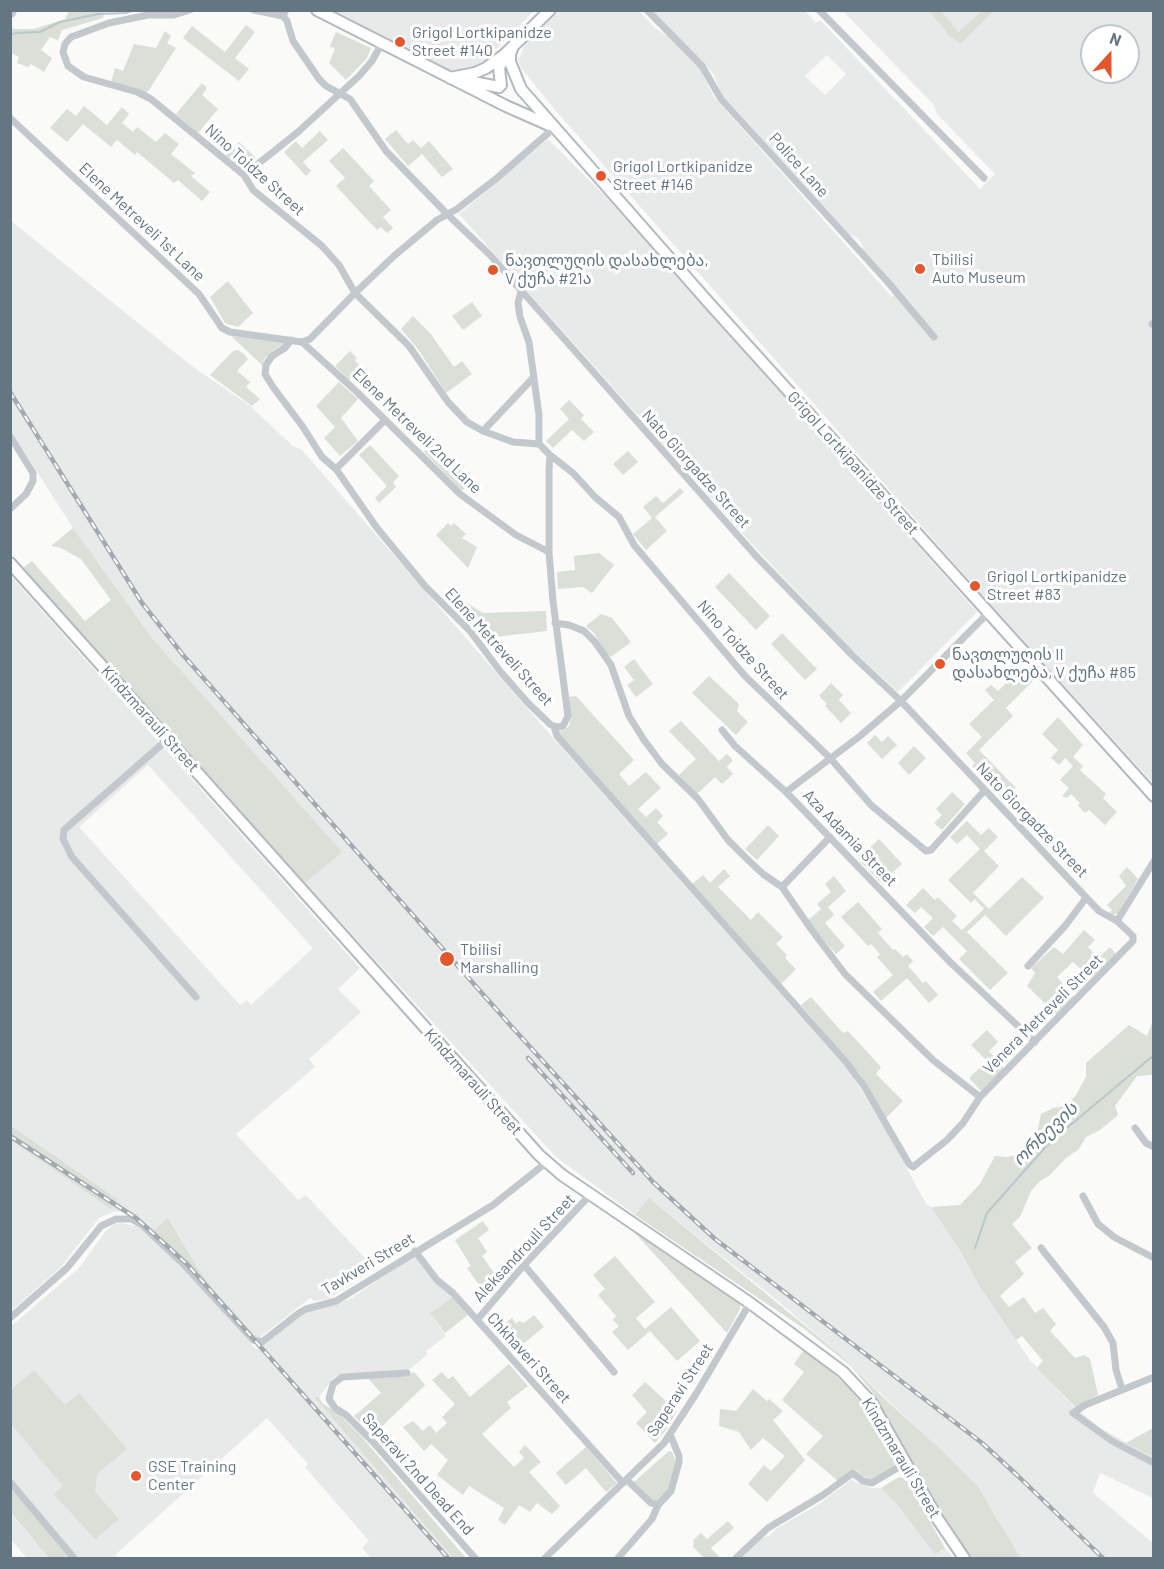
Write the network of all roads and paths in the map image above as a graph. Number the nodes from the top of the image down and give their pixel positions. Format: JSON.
{"nodes":[{"id":1,"x":190,"y":10,"type":"edge"},
{"id":2,"x":254,"y":10,"type":"edge"},
{"id":3,"x":317,"y":10,"type":"edge"},
{"id":4,"x":550,"y":10,"type":"edge"},
{"id":5,"x":647,"y":10,"type":"edge"},
{"id":6,"x":819,"y":10,"type":"edge"},
{"id":7,"x":284,"y":13,"type":"edge"},
{"id":8,"x":382,"y":43,"type":"junction"},
{"id":9,"x":509,"y":50,"type":"junction"},
{"id":10,"x":450,"y":78,"type":"junction"},
{"id":11,"x":500,"y":86,"type":"junction"},
{"id":12,"x":520,"y":87,"type":"junction"},
{"id":13,"x":340,"y":93,"type":"junction"},
{"id":14,"x":505,"y":105,"type":"junction"},
{"id":15,"x":10,"y":118,"type":"edge"},
{"id":16,"x":555,"y":127,"type":"junction"},
{"id":17,"x":243,"y":175,"type":"junction"},
{"id":18,"x":984,"y":178,"type":"dead end"},
{"id":19,"x":447,"y":214,"type":"junction"},
{"id":20,"x":520,"y":291,"type":"junction"},
{"id":21,"x":355,"y":293,"type":"junction"},
{"id":22,"x":934,"y":337,"type":"dead end"},
{"id":23,"x":291,"y":340,"type":"junction"},
{"id":24,"x":302,"y":342,"type":"junction"},
{"id":25,"x":533,"y":378,"type":"junction"},
{"id":26,"x":385,"y":420,"type":"junction"},
{"id":27,"x":483,"y":431,"type":"junction"},
{"id":28,"x":10,"y":436,"type":"edge"},
{"id":29,"x":539,"y":444,"type":"junction"},
{"id":30,"x":550,"y":455,"type":"junction"},
{"id":31,"x":336,"y":469,"type":"junction"},
{"id":32,"x":10,"y":509,"type":"edge"},
{"id":33,"x":549,"y":552,"type":"junction"},
{"id":34,"x":10,"y":563,"type":"edge"},
{"id":35,"x":988,"y":613,"type":"junction"},
{"id":36,"x":555,"y":623,"type":"junction"},
{"id":37,"x":900,"y":701,"type":"junction"},
{"id":38,"x":554,"y":726,"type":"junction"},
{"id":39,"x":722,"y":730,"type":"dead end"},
{"id":40,"x":168,"y":739,"type":"junction"},
{"id":41,"x":830,"y":758,"type":"junction"},
{"id":42,"x":984,"y":791,"type":"junction"},
{"id":43,"x":786,"y":792,"type":"junction"},
{"id":44,"x":1154,"y":796,"type":"edge"},
{"id":45,"x":830,"y":837,"type":"junction"},
{"id":46,"x":1154,"y":861,"type":"edge"},
{"id":47,"x":782,"y":887,"type":"junction"},
{"id":48,"x":1086,"y":898,"type":"junction"},
{"id":49,"x":1117,"y":921,"type":"junction"},
{"id":50,"x":1028,"y":966,"type":"dead end"},
{"id":51,"x":196,"y":997,"type":"dead end"},
{"id":52,"x":1035,"y":1042,"type":"junction"},
{"id":53,"x":980,"y":1097,"type":"junction"},
{"id":54,"x":1135,"y":1128,"type":"dead end"},
{"id":55,"x":1154,"y":1147,"type":"edge"},
{"id":56,"x":547,"y":1162,"type":"junction"},
{"id":57,"x":591,"y":1194,"type":"junction"},
{"id":58,"x":1083,"y":1197,"type":"dead end"},
{"id":59,"x":1041,"y":1248,"type":"dead end"},
{"id":60,"x":415,"y":1251,"type":"junction"},
{"id":61,"x":1154,"y":1258,"type":"edge"},
{"id":62,"x":524,"y":1265,"type":"junction"},
{"id":63,"x":750,"y":1303,"type":"junction"},
{"id":64,"x":10,"y":1318,"type":"edge"},
{"id":65,"x":477,"y":1320,"type":"junction"},
{"id":66,"x":614,"y":1371,"type":"dead end"},
{"id":67,"x":407,"y":1374,"type":"dead end"},
{"id":68,"x":1154,"y":1377,"type":"edge"},
{"id":69,"x":1122,"y":1389,"type":"junction"},
{"id":70,"x":670,"y":1434,"type":"junction"},
{"id":71,"x":906,"y":1463,"type":"junction"},
{"id":72,"x":1154,"y":1463,"type":"edge"},
{"id":73,"x":625,"y":1481,"type":"junction"},
{"id":74,"x":10,"y":1482,"type":"edge"},
{"id":75,"x":658,"y":1505,"type":"junction"},
{"id":76,"x":74,"y":1558,"type":"edge"},
{"id":77,"x":475,"y":1558,"type":"edge"},
{"id":78,"x":544,"y":1558,"type":"edge"},
{"id":79,"x":618,"y":1558,"type":"edge"},
{"id":80,"x":736,"y":1558,"type":"edge"},
{"id":81,"x":964,"y":1558,"type":"edge"}],
"edges":[{"from":1,"to":17,"type":"street","name":"Nino Toidze Street"},
{"from":2,"to":7,"type":"street"},
{"from":3,"to":8,"type":"street","name":"Grigol Lortkipanidze Street"},
{"from":4,"to":9,"type":"street"},
{"from":5,"to":22,"type":"street","name":"Police Lane"},
{"from":6,"to":18,"type":"street"},
{"from":7,"to":13,"type":"street","name":"Nato Giorgadze Street"},
{"from":8,"to":10,"type":"street","name":"Grigol Lortkipanidze Street"},
{"from":8,"to":13,"type":"street"},
{"from":9,"to":10,"type":"street"},
{"from":9,"to":11,"type":"street"},
{"from":9,"to":12,"type":"street"},
{"from":10,"to":11,"type":"street","name":"Grigol Lortkipanidze Street"},
{"from":10,"to":14,"type":"street","name":"Grigol Lortkipanidze Street"},
{"from":11,"to":12,"type":"street"},
{"from":11,"to":14,"type":"street"},
{"from":12,"to":14,"type":"street"},
{"from":12,"to":16,"type":"street","name":"Grigol Lortkipanidze Street"},
{"from":13,"to":17,"type":"street"},
{"from":13,"to":19,"type":"street","name":"Nato Giorgadze Street"},
{"from":14,"to":16,"type":"street","name":"Grigol Lortkipanidze Street"},
{"from":15,"to":23,"type":"street","name":"Elene Metreveli 1st Lane"},
{"from":16,"to":19,"type":"street"},
{"from":16,"to":35,"type":"street","name":"Grigol Lortkipanidze Street"},
{"from":17,"to":21,"type":"street","name":"Nino Toidze Street"},
{"from":19,"to":20,"type":"street","name":"Nato Giorgadze Street"},
{"from":19,"to":21,"type":"street"},
{"from":20,"to":25,"type":"street"},
{"from":20,"to":37,"type":"street","name":"Nato Giorgadze Street"},
{"from":21,"to":24,"type":"street"},
{"from":21,"to":27,"type":"street","name":"Nino Toidze Street"},
{"from":23,"to":24,"type":"street"},
{"from":23,"to":31,"type":"street","name":"Elene Metreveli Street"},
{"from":24,"to":26,"type":"street","name":"Elene Metreveli 2nd Lane"},
{"from":25,"to":27,"type":"street"},
{"from":25,"to":29,"type":"street"},
{"from":26,"to":31,"type":"street"},
{"from":26,"to":33,"type":"street","name":"Elene Metreveli 2nd Lane"},
{"from":27,"to":29,"type":"street","name":"Nino Toidze Street"},
{"from":28,"to":32,"type":"street"},
{"from":29,"to":30,"type":"street","name":"Nino Toidze Street"},
{"from":30,"to":33,"type":"street"},
{"from":30,"to":41,"type":"street","name":"Nino Toidze Street"},
{"from":31,"to":38,"type":"street","name":"Elene Metreveli Street"},
{"from":33,"to":36,"type":"street"},
{"from":34,"to":40,"type":"street","name":"Kindzmarauli Street"},
{"from":35,"to":37,"type":"street","name":"Aza Adamia Street"},
{"from":35,"to":44,"type":"street","name":"Grigol Lortkipanidze Street"},
{"from":36,"to":38,"type":"street","name":"Elene Metreveli Street"},
{"from":36,"to":47,"type":"street"},
{"from":37,"to":41,"type":"street","name":"Aza Adamia Street"},
{"from":37,"to":42,"type":"street","name":"Nato Giorgadze Street"},
{"from":38,"to":53,"type":"street","name":"Venera Metreveli Street"},
{"from":39,"to":43,"type":"street"},
{"from":40,"to":51,"type":"street"},
{"from":40,"to":56,"type":"street","name":"Kindzmarauli Street"},
{"from":41,"to":42,"type":"street","name":"Nino Toidze Street"},
{"from":41,"to":43,"type":"street","name":"Aza Adamia Street"},
{"from":42,"to":48,"type":"street","name":"Nato Giorgadze Street"},
{"from":43,"to":45,"type":"street","name":"Aza Adamia Street"},
{"from":45,"to":47,"type":"street"},
{"from":45,"to":52,"type":"street","name":"Aza Adamia Street"},
{"from":46,"to":49,"type":"street"},
{"from":47,"to":53,"type":"street"},
{"from":48,"to":49,"type":"street","name":"Nato Giorgadze Street"},
{"from":48,"to":50,"type":"street"},
{"from":49,"to":52,"type":"street","name":"Venera Metreveli Street"},
{"from":52,"to":53,"type":"street","name":"Venera Metreveli Street"},
{"from":54,"to":55,"type":"street"},
{"from":56,"to":57,"type":"street","name":"Kindzmarauli Street"},
{"from":56,"to":60,"type":"street","name":"Tavkveri Street"},
{"from":57,"to":62,"type":"street","name":"Aleksandrouli Street"},
{"from":57,"to":63,"type":"street","name":"Kindzmarauli Street"},
{"from":58,"to":61,"type":"street"},
{"from":59,"to":69,"type":"street"},
{"from":60,"to":64,"type":"street","name":"Tavkveri Street"},
{"from":60,"to":65,"type":"street","name":"Chkhaveri Street"},
{"from":62,"to":65,"type":"street","name":"Aleksandrouli Street"},
{"from":62,"to":66,"type":"street"},
{"from":63,"to":70,"type":"street","name":"Saperavi Street"},
{"from":63,"to":71,"type":"street","name":"Kindzmarauli Street"},
{"from":65,"to":73,"type":"street","name":"Chkhaveri Street"},
{"from":67,"to":77,"type":"street","name":"Saperavi 2nd Dead End"},
{"from":68,"to":69,"type":"street"},
{"from":69,"to":72,"type":"street"},
{"from":70,"to":73,"type":"street","name":"Saperavi Street"},
{"from":70,"to":75,"type":"street"},
{"from":71,"to":80,"type":"street"},
{"from":71,"to":81,"type":"street","name":"Kindzmarauli Street"},
{"from":73,"to":75,"type":"street","name":"Chkhaveri Street"},
{"from":73,"to":78,"type":"street","name":"Saperavi Street"},
{"from":74,"to":76,"type":"street"},
{"from":75,"to":79,"type":"street"}]}
